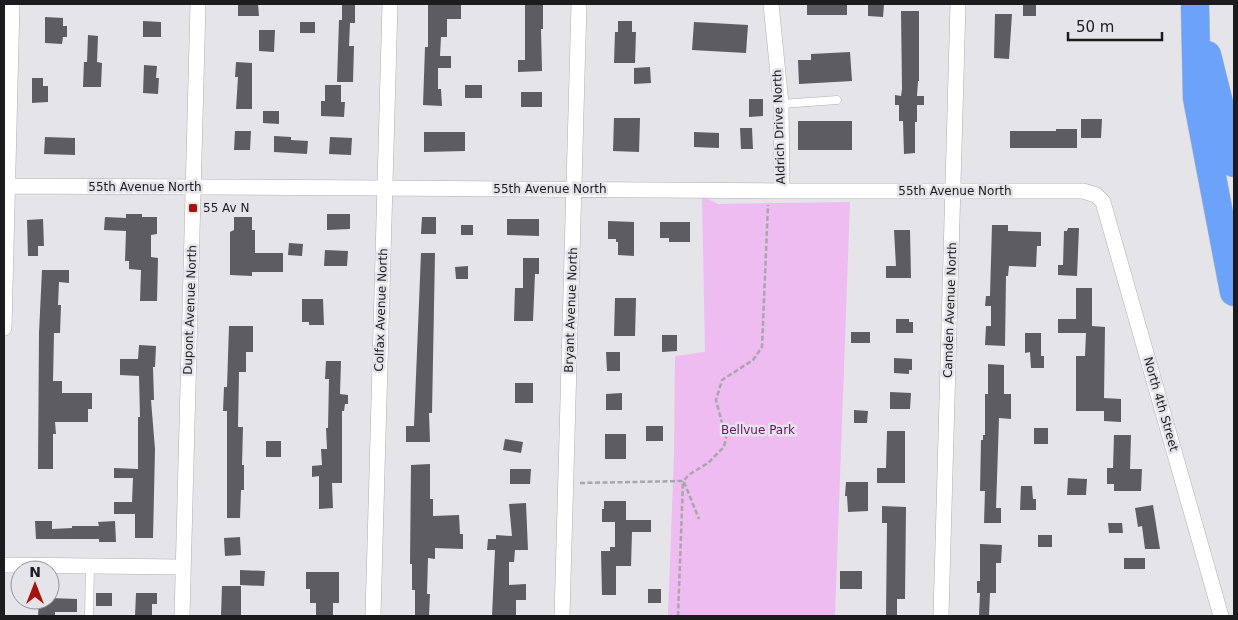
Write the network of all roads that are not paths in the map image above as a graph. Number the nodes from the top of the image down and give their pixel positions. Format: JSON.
{"nodes":[{"id":1,"x":12,"y":4,"type":"edge"},
{"id":2,"x":198,"y":4,"type":"edge"},
{"id":3,"x":390,"y":4,"type":"edge"},
{"id":4,"x":579,"y":4,"type":"edge"},
{"id":5,"x":771,"y":4,"type":"edge"},
{"id":6,"x":958,"y":4,"type":"edge"},
{"id":7,"x":1195,"y":5,"type":"edge"},
{"id":8,"x":837,"y":100,"type":"dead end"},
{"id":9,"x":781,"y":104,"type":"junction"},
{"id":10,"x":1234,"y":163,"type":"edge"},
{"id":11,"x":6,"y":186,"type":"edge"},
{"id":12,"x":194,"y":187,"type":"junction"},
{"id":13,"x":384,"y":188,"type":"junction"},
{"id":14,"x":574,"y":189,"type":"junction"},
{"id":15,"x":953,"y":190,"type":"junction"},
{"id":16,"x":775,"y":191,"type":"junction"},
{"id":17,"x":1096,"y":195,"type":"joint"},
{"id":18,"x":1234,"y":292,"type":"edge"},
{"id":19,"x":4,"y":328,"type":"edge"},
{"id":20,"x":4,"y":565,"type":"edge"},
{"id":21,"x":90,"y":566,"type":"junction"},
{"id":22,"x":183,"y":566,"type":"junction"},
{"id":23,"x":89,"y":616,"type":"edge"},
{"id":24,"x":182,"y":616,"type":"edge"},
{"id":25,"x":373,"y":616,"type":"edge"},
{"id":26,"x":562,"y":616,"type":"edge"},
{"id":27,"x":940,"y":616,"type":"edge"},
{"id":28,"x":1221,"y":616,"type":"edge"}],
"edges":[{"from":1,"to":11,"type":"street"},
{"from":2,"to":12,"type":"street","name":"Dupont Avenue North"},
{"from":3,"to":13,"type":"street","name":"Colfax Avenue North"},
{"from":4,"to":14,"type":"street","name":"Bryant Avenue North"},
{"from":5,"to":9,"type":"street","name":"Aldrich Drive North"},
{"from":6,"to":15,"type":"street","name":"Camden Avenue North"},
{"from":7,"to":10,"type":"highway"},
{"from":7,"to":18,"type":"highway"},
{"from":8,"to":9,"type":"lane"},
{"from":9,"to":16,"type":"street","name":"Aldrich Drive North"},
{"from":11,"to":12,"type":"street","name":"55th Avenue North"},
{"from":11,"to":19,"type":"street"},
{"from":12,"to":13,"type":"street","name":"55th Avenue North"},
{"from":12,"to":22,"type":"street","name":"Dupont Avenue North"},
{"from":13,"to":14,"type":"street","name":"55th Avenue North"},
{"from":13,"to":25,"type":"street","name":"Colfax Avenue North"},
{"from":14,"to":16,"type":"street","name":"55th Avenue North"},
{"from":14,"to":26,"type":"street","name":"Bryant Avenue North"},
{"from":15,"to":16,"type":"street","name":"55th Avenue North"},
{"from":15,"to":17,"type":"street","name":"55th Avenue North"},
{"from":15,"to":27,"type":"street","name":"Camden Avenue North"},
{"from":17,"to":28,"type":"street","name":"North 4th Street"},
{"from":20,"to":21,"type":"street"},
{"from":21,"to":22,"type":"street"},
{"from":21,"to":23,"type":"lane"},
{"from":22,"to":24,"type":"street","name":"Dupont Avenue North"}]}
